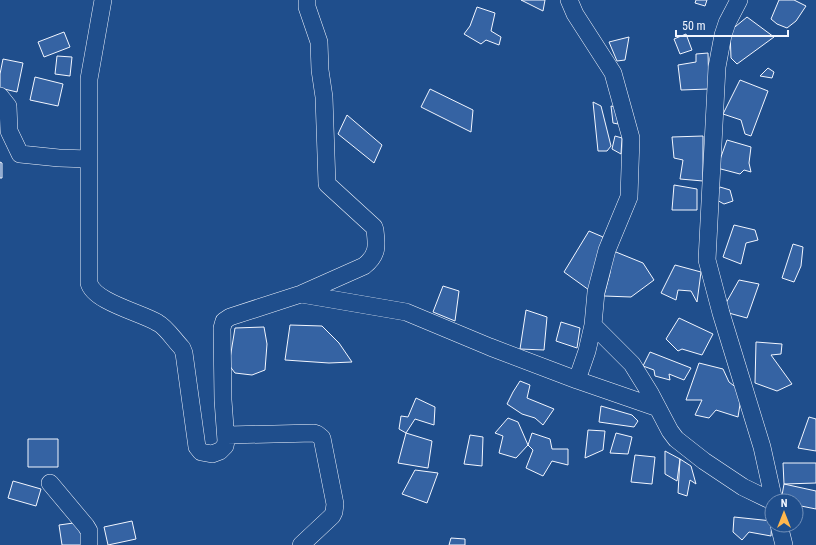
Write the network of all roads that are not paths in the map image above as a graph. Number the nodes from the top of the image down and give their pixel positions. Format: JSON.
{"nodes":[{"id":1,"x":103,"y":0,"type":"edge"},
{"id":2,"x":307,"y":0,"type":"edge"},
{"id":3,"x":569,"y":0,"type":"edge"},
{"id":4,"x":739,"y":0,"type":"edge"},
{"id":5,"x":0,"y":96,"type":"edge"},
{"id":6,"x":89,"y":159,"type":"junction"},
{"id":7,"x":301,"y":294,"type":"junction"},
{"id":8,"x":593,"y":325,"type":"junction"},
{"id":9,"x":577,"y":380,"type":"junction"},
{"id":10,"x":658,"y":408,"type":"junction"},
{"id":11,"x":227,"y":435,"type":"junction"},
{"id":12,"x":50,"y":483,"type":"dead end"},
{"id":13,"x":771,"y":493,"type":"edge"},
{"id":14,"x":764,"y":497,"type":"edge"},
{"id":15,"x":782,"y":533,"type":"edge"},
{"id":16,"x":89,"y":545,"type":"edge"},
{"id":17,"x":301,"y":545,"type":"edge"},
{"id":18,"x":784,"y":545,"type":"edge"}],
"edges":[{"from":1,"to":6,"type":"street"},
{"from":2,"to":7,"type":"street"},
{"from":3,"to":8,"type":"street"},
{"from":4,"to":13,"type":"street"},
{"from":5,"to":6,"type":"street"},
{"from":6,"to":11,"type":"street"},
{"from":7,"to":9,"type":"street"},
{"from":7,"to":11,"type":"street"},
{"from":8,"to":9,"type":"street"},
{"from":8,"to":10,"type":"street"},
{"from":9,"to":10,"type":"street"},
{"from":10,"to":14,"type":"street"},
{"from":11,"to":17,"type":"street"},
{"from":12,"to":16,"type":"street"},
{"from":15,"to":18,"type":"street"}]}
